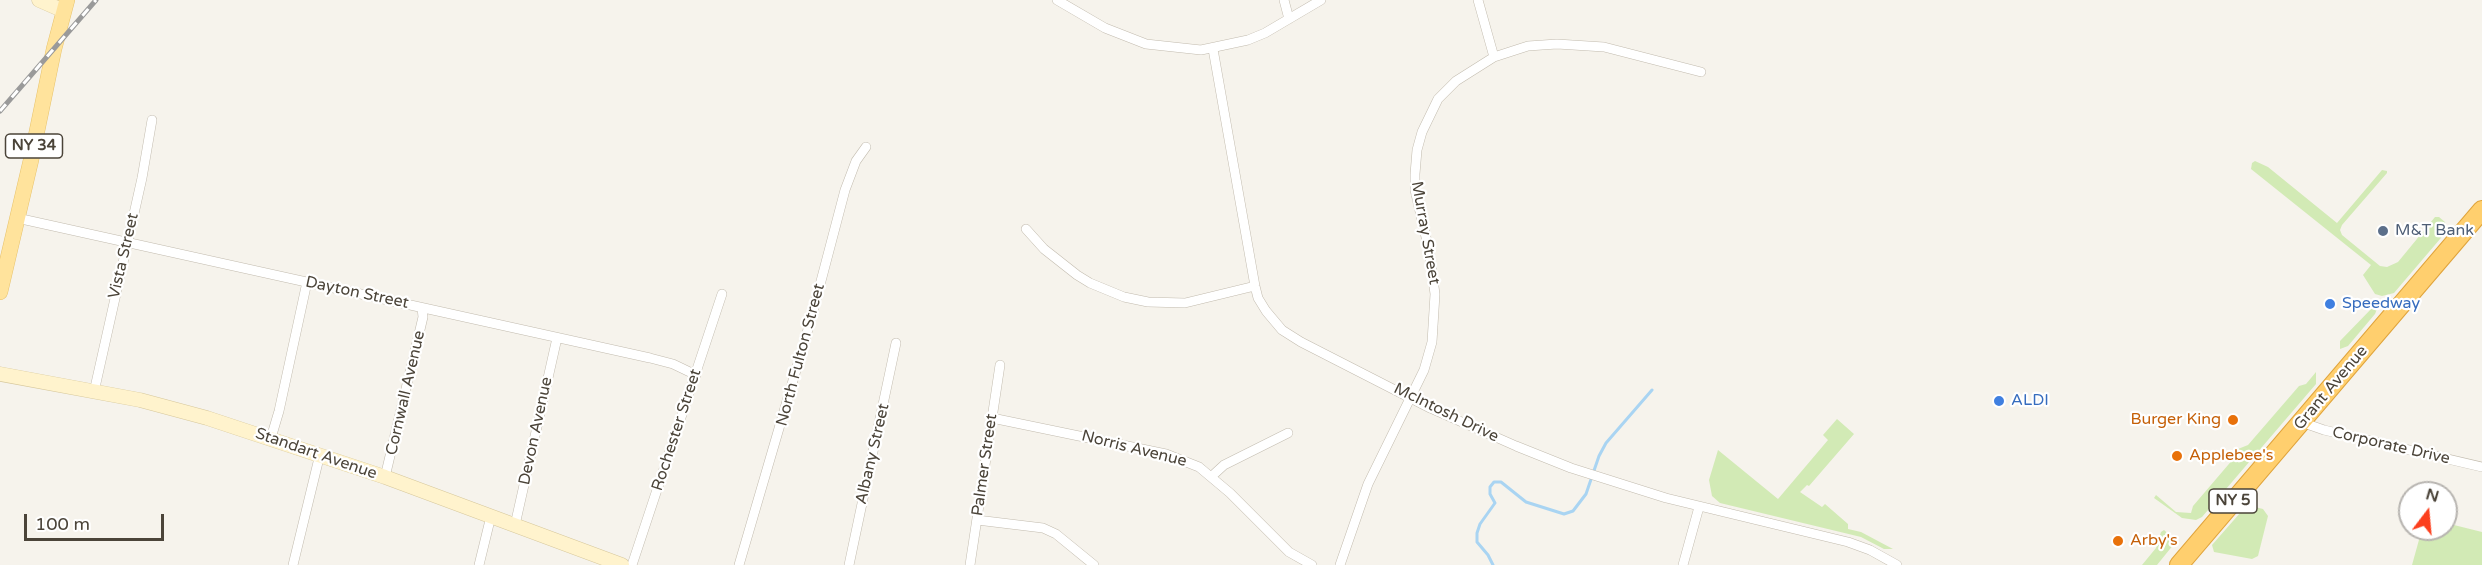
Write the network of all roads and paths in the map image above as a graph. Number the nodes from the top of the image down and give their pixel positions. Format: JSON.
{"nodes":[{"id":1,"x":39,"y":0,"type":"edge"},
{"id":2,"x":1057,"y":0,"type":"edge"},
{"id":3,"x":1284,"y":0,"type":"edge"},
{"id":4,"x":1321,"y":0,"type":"edge"},
{"id":5,"x":1478,"y":0,"type":"edge"},
{"id":6,"x":66,"y":6,"type":"edge"},
{"id":7,"x":1289,"y":19,"type":"junction"},
{"id":8,"x":1214,"y":49,"type":"junction"},
{"id":9,"x":1494,"y":57,"type":"junction"},
{"id":10,"x":1701,"y":72,"type":"dead end"},
{"id":11,"x":152,"y":120,"type":"dead end"},
{"id":12,"x":866,"y":147,"type":"dead end"},
{"id":13,"x":2482,"y":210,"type":"edge"},
{"id":14,"x":17,"y":218,"type":"junction"},
{"id":15,"x":1026,"y":230,"type":"dead end"},
{"id":16,"x":126,"y":242,"type":"junction"},
{"id":17,"x":307,"y":282,"type":"junction"},
{"id":18,"x":1255,"y":286,"type":"junction"},
{"id":19,"x":0,"y":292,"type":"edge"},
{"id":20,"x":722,"y":294,"type":"dead end"},
{"id":21,"x":422,"y":308,"type":"junction"},
{"id":22,"x":557,"y":338,"type":"junction"},
{"id":23,"x":896,"y":343,"type":"dead end"},
{"id":24,"x":1000,"y":365,"type":"dead end"},
{"id":25,"x":0,"y":374,"type":"edge"},
{"id":26,"x":696,"y":375,"type":"junction"},
{"id":27,"x":94,"y":392,"type":"junction"},
{"id":28,"x":1411,"y":398,"type":"junction"},
{"id":29,"x":992,"y":418,"type":"junction"},
{"id":30,"x":2301,"y":422,"type":"junction"},
{"id":31,"x":1288,"y":433,"type":"dead end"},
{"id":32,"x":271,"y":438,"type":"junction"},
{"id":33,"x":320,"y":454,"type":"junction"},
{"id":34,"x":2482,"y":467,"type":"edge"},
{"id":35,"x":1212,"y":476,"type":"junction"},
{"id":36,"x":384,"y":477,"type":"junction"},
{"id":37,"x":1699,"y":507,"type":"junction"},
{"id":38,"x":491,"y":516,"type":"junction"},
{"id":39,"x":977,"y":520,"type":"junction"},
{"id":40,"x":515,"y":525,"type":"junction"},
{"id":41,"x":603,"y":562,"type":"edge"},
{"id":42,"x":293,"y":565,"type":"edge"},
{"id":43,"x":479,"y":565,"type":"edge"},
{"id":44,"x":622,"y":565,"type":"edge"},
{"id":45,"x":632,"y":565,"type":"edge"},
{"id":46,"x":739,"y":565,"type":"edge"},
{"id":47,"x":849,"y":565,"type":"edge"},
{"id":48,"x":970,"y":565,"type":"edge"},
{"id":49,"x":1094,"y":565,"type":"edge"},
{"id":50,"x":1311,"y":565,"type":"edge"},
{"id":51,"x":1340,"y":565,"type":"edge"},
{"id":52,"x":1683,"y":565,"type":"edge"},
{"id":53,"x":1897,"y":565,"type":"edge"},
{"id":54,"x":2179,"y":565,"type":"edge"}],
"edges":[{"from":1,"to":6,"type":"street"},
{"from":2,"to":8,"type":"street"},
{"from":3,"to":7,"type":"street"},
{"from":4,"to":7,"type":"street"},
{"from":5,"to":9,"type":"street"},
{"from":6,"to":14,"type":"main road","number":"NY 34"},
{"from":7,"to":8,"type":"street"},
{"from":8,"to":18,"type":"street","name":"McIntosh Drive"},
{"from":9,"to":10,"type":"street","name":"Murray Street"},
{"from":9,"to":28,"type":"street","name":"Murray Street"},
{"from":11,"to":16,"type":"street","name":"Vista Street"},
{"from":12,"to":46,"type":"street","name":"North Fulton Street"},
{"from":13,"to":30,"type":"highway","name":"Grant Avenue","number":"NY 5"},
{"from":14,"to":16,"type":"street","name":"Dayton Street"},
{"from":14,"to":19,"type":"main road","number":"NY 34"},
{"from":15,"to":18,"type":"street"},
{"from":16,"to":17,"type":"street","name":"Dayton Street"},
{"from":16,"to":27,"type":"street","name":"Vista Street"},
{"from":17,"to":21,"type":"street","name":"Dayton Street"},
{"from":17,"to":32,"type":"street"},
{"from":18,"to":28,"type":"street","name":"McIntosh Drive"},
{"from":20,"to":26,"type":"street","name":"Rochester Street"},
{"from":21,"to":22,"type":"street","name":"Dayton Street"},
{"from":21,"to":36,"type":"street","name":"Cornwall Avenue"},
{"from":22,"to":26,"type":"street","name":"Dayton Street"},
{"from":22,"to":40,"type":"street","name":"Devon Avenue"},
{"from":23,"to":47,"type":"street","name":"Albany Street"},
{"from":24,"to":29,"type":"street","name":"Palmer Street"},
{"from":25,"to":27,"type":"street","name":"Standart Avenue"},
{"from":26,"to":45,"type":"street","name":"Rochester Street"},
{"from":27,"to":32,"type":"street","name":"Standart Avenue"},
{"from":28,"to":37,"type":"street","name":"McIntosh Drive"},
{"from":28,"to":51,"type":"street","name":"Murray Street"},
{"from":29,"to":35,"type":"street","name":"Norris Avenue"},
{"from":29,"to":39,"type":"street","name":"Palmer Street"},
{"from":30,"to":34,"type":"street","name":"Corporate Drive"},
{"from":30,"to":54,"type":"highway","name":"Grant Avenue","number":"NY 5"},
{"from":31,"to":35,"type":"street"},
{"from":32,"to":33,"type":"street","name":"Standart Avenue"},
{"from":33,"to":36,"type":"street","name":"Standart Avenue"},
{"from":33,"to":42,"type":"street"},
{"from":35,"to":50,"type":"street","name":"Norris Avenue"},
{"from":36,"to":38,"type":"street","name":"Standart Avenue"},
{"from":37,"to":52,"type":"street"},
{"from":37,"to":53,"type":"street","name":"McIntosh Drive"},
{"from":38,"to":40,"type":"street","name":"Standart Avenue"},
{"from":38,"to":43,"type":"street"},
{"from":39,"to":48,"type":"street","name":"Palmer Street"},
{"from":39,"to":49,"type":"street"},
{"from":40,"to":41,"type":"street","name":"Standart Avenue"},
{"from":41,"to":44,"type":"street","name":"Standart Avenue"}]}
